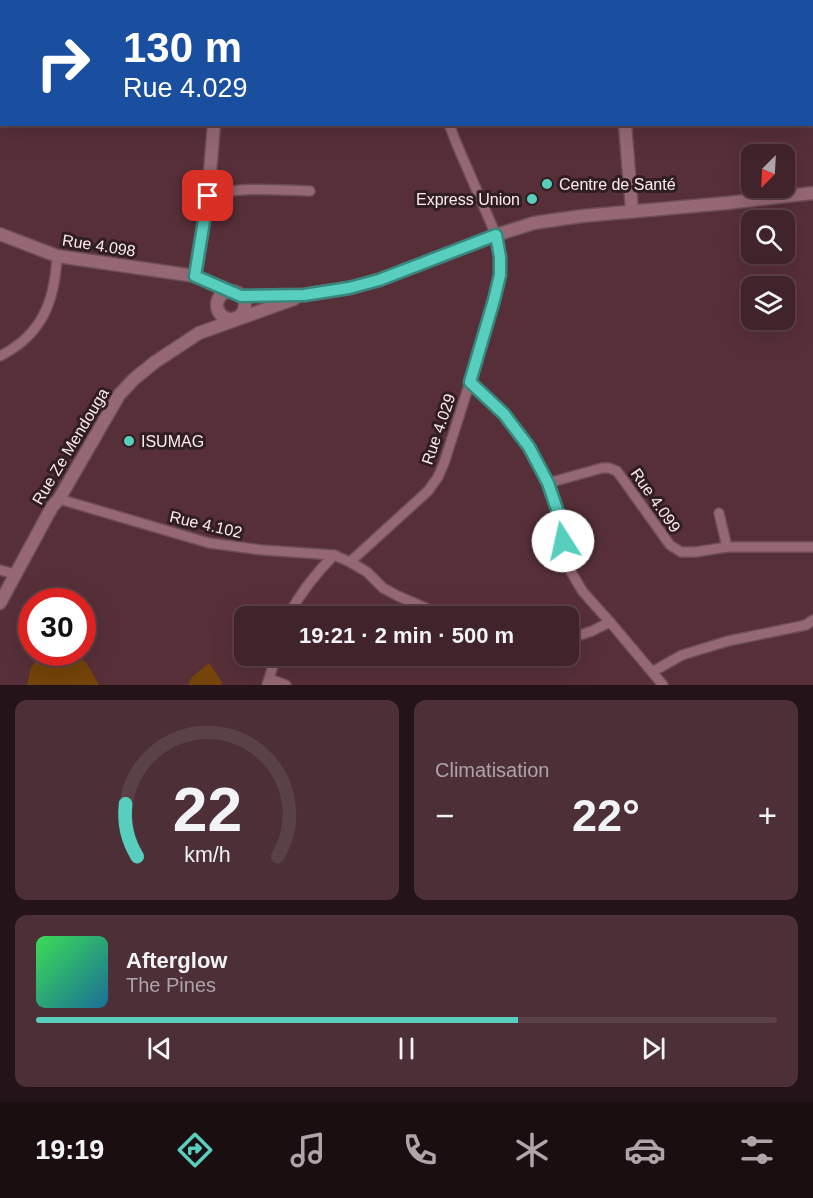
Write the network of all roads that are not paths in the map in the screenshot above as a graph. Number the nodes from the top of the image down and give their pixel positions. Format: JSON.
{"nodes":[{"id":1,"x":214,"y":126,"type":"edge"},
{"id":2,"x":446,"y":126,"type":"edge"},
{"id":3,"x":625,"y":126,"type":"edge"},
{"id":4,"x":310,"y":191,"type":"dead end"},
{"id":5,"x":813,"y":193,"type":"edge"},
{"id":6,"x":208,"y":196,"type":"junction"},
{"id":7,"x":632,"y":210,"type":"junction"},
{"id":8,"x":0,"y":234,"type":"edge"},
{"id":9,"x":496,"y":235,"type":"junction"},
{"id":10,"x":57,"y":256,"type":"junction"},
{"id":11,"x":196,"y":277,"type":"junction"},
{"id":12,"x":304,"y":295,"type":"junction"},
{"id":13,"x":226,"y":297,"type":"junction"},
{"id":14,"x":237,"y":318,"type":"junction"},
{"id":15,"x":198,"y":333,"type":"junction"},
{"id":16,"x":0,"y":356,"type":"edge"},
{"id":17,"x":470,"y":382,"type":"junction"},
{"id":18,"x":548,"y":483,"type":"junction"},
{"id":19,"x":59,"y":499,"type":"junction"},
{"id":20,"x":718,"y":513,"type":"dead end"},
{"id":21,"x":727,"y":547,"type":"junction"},
{"id":22,"x":813,"y":548,"type":"edge"},
{"id":23,"x":334,"y":555,"type":"junction"},
{"id":24,"x":350,"y":562,"type":"junction"},
{"id":25,"x":0,"y":570,"type":"edge"},
{"id":26,"x":15,"y":574,"type":"junction"},
{"id":27,"x":0,"y":603,"type":"edge"},
{"id":28,"x":294,"y":606,"type":"edge"},
{"id":29,"x":421,"y":606,"type":"edge"},
{"id":30,"x":813,"y":620,"type":"edge"},
{"id":31,"x":610,"y":622,"type":"junction"},
{"id":32,"x":579,"y":635,"type":"edge"},
{"id":33,"x":273,"y":666,"type":"edge"},
{"id":34,"x":651,"y":672,"type":"junction"},
{"id":35,"x":268,"y":682,"type":"edge"},
{"id":36,"x":286,"y":685,"type":"edge"},
{"id":37,"x":663,"y":685,"type":"edge"}],
"edges":[{"from":1,"to":6,"type":"main road"},
{"from":2,"to":9,"type":"street","name":"Rue 4.029"},
{"from":3,"to":7,"type":"main road"},
{"from":4,"to":6,"type":"street"},
{"from":5,"to":7,"type":"main road","name":"Rue Ze Mendouga"},
{"from":6,"to":11,"type":"main road"},
{"from":7,"to":9,"type":"main road","name":"Rue Ze Mendouga"},
{"from":8,"to":10,"type":"main road","name":"Rue 4.098"},
{"from":9,"to":12,"type":"main road","name":"Rue Ze Mendouga"},
{"from":9,"to":17,"type":"street","name":"Rue 4.029"},
{"from":10,"to":11,"type":"main road","name":"Rue 4.098"},
{"from":10,"to":16,"type":"street"},
{"from":11,"to":13,"type":"main road"},
{"from":12,"to":13,"type":"main road","name":"Rue Ze Mendouga"},
{"from":12,"to":14,"type":"main road","name":"Rue Ze Mendouga"},
{"from":13,"to":14,"type":"main road"},
{"from":13,"to":14,"type":"main road"},
{"from":13,"to":15,"type":"main road","name":"Rue Ze Mendouga"},
{"from":14,"to":15,"type":"main road","name":"Rue Ze Mendouga"},
{"from":15,"to":19,"type":"main road","name":"Rue Ze Mendouga"},
{"from":17,"to":18,"type":"street"},
{"from":17,"to":24,"type":"street","name":"Rue 4.029"},
{"from":18,"to":21,"type":"street","name":"Rue 4.099"},
{"from":18,"to":31,"type":"street"},
{"from":19,"to":23,"type":"street","name":"Rue 4.102"},
{"from":19,"to":26,"type":"main road","name":"Rue Ze Mendouga"},
{"from":20,"to":21,"type":"street"},
{"from":21,"to":22,"type":"street","name":"Rue 4.099"},
{"from":23,"to":24,"type":"street","name":"Rue 4.102"},
{"from":23,"to":28,"type":"street"},
{"from":24,"to":29,"type":"street"},
{"from":25,"to":26,"type":"street"},
{"from":26,"to":27,"type":"main road","name":"Rue Ze Mendouga"},
{"from":30,"to":34,"type":"street"},
{"from":31,"to":32,"type":"street"},
{"from":31,"to":34,"type":"street"},
{"from":33,"to":35,"type":"street"},
{"from":34,"to":37,"type":"street"},
{"from":35,"to":36,"type":"street"}]}
